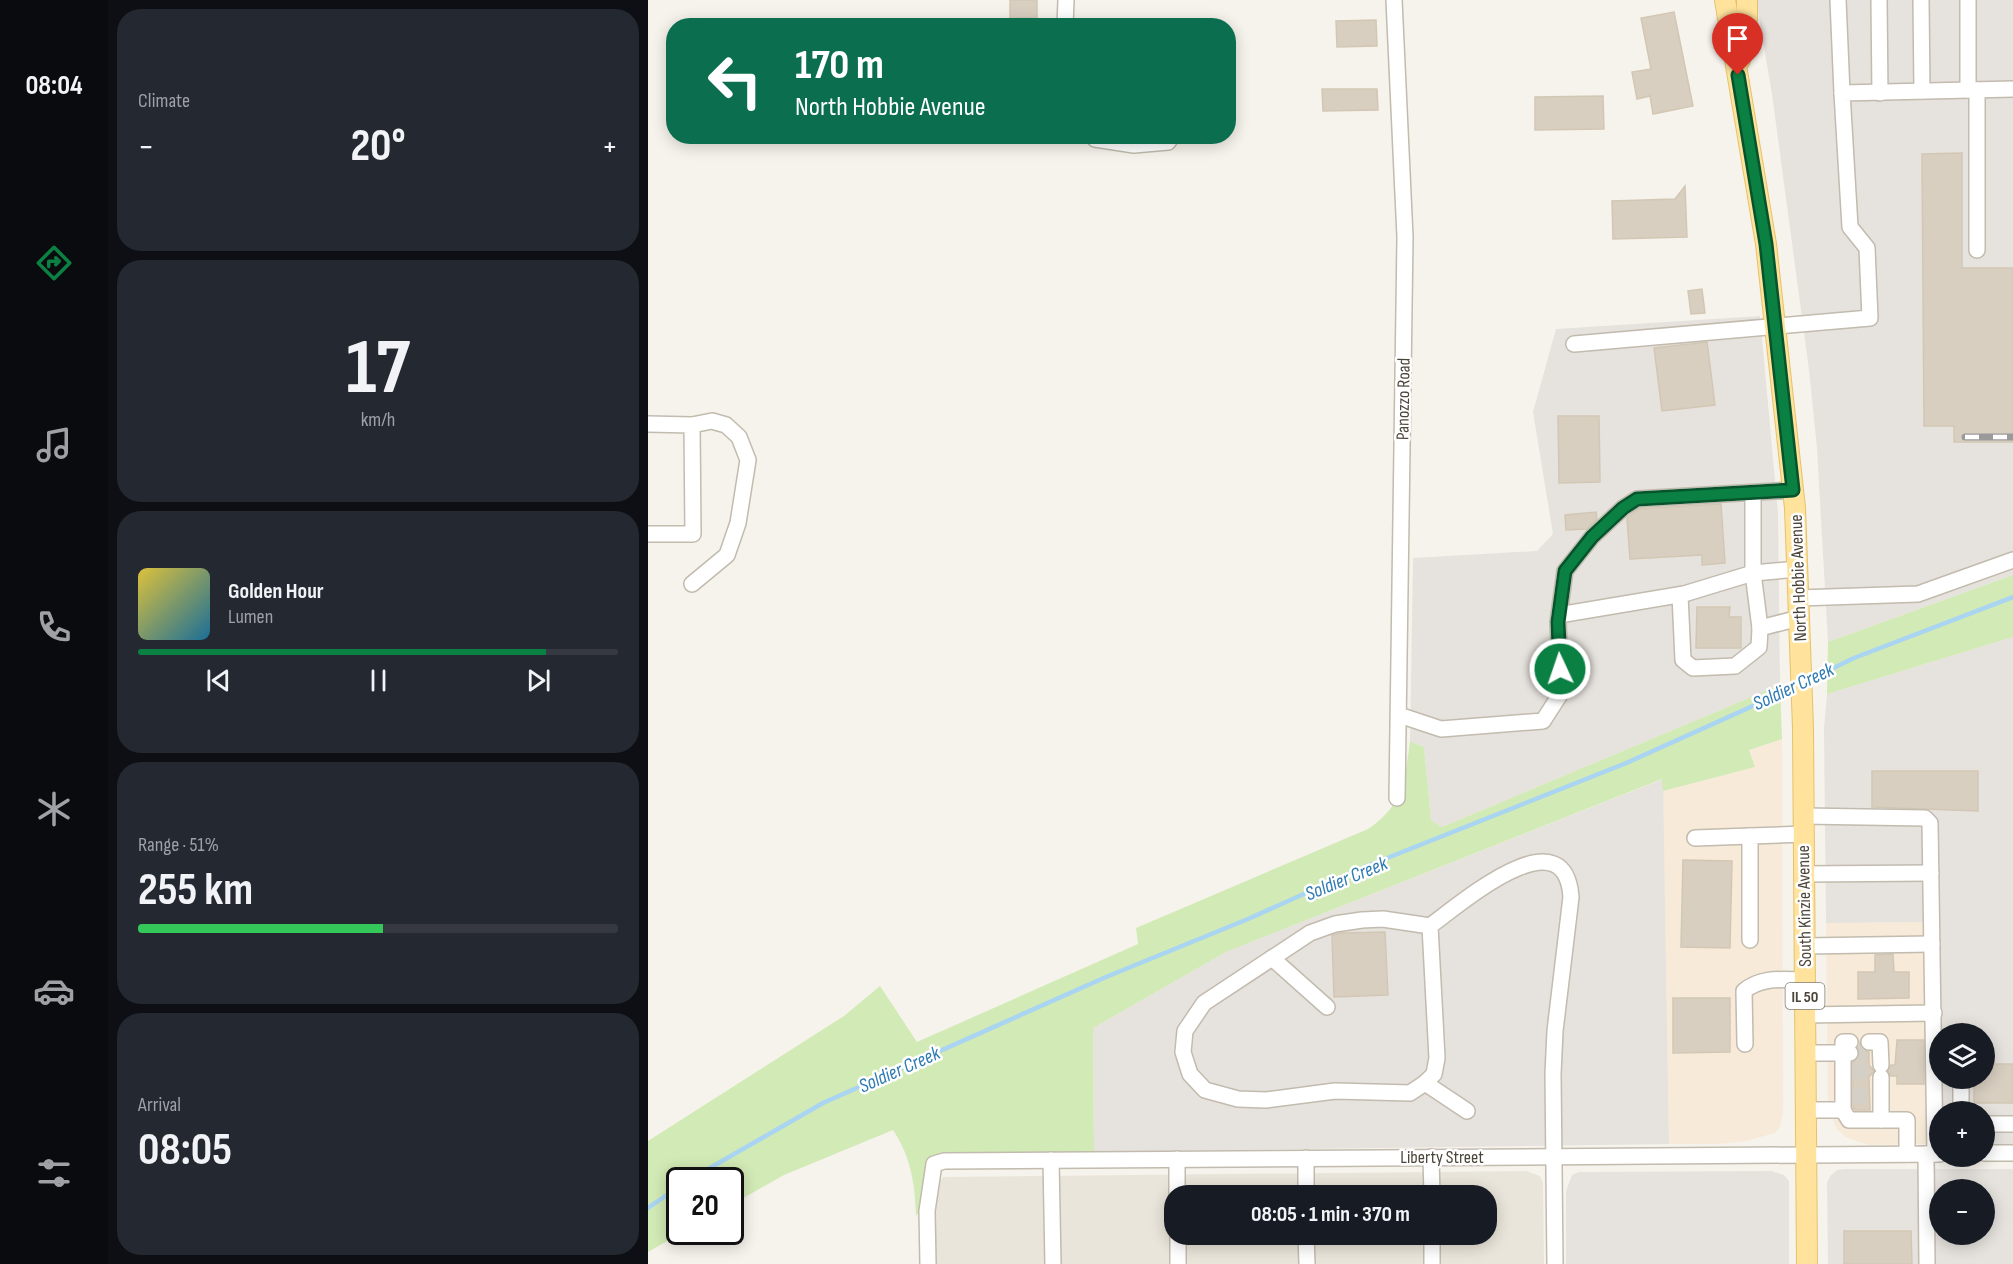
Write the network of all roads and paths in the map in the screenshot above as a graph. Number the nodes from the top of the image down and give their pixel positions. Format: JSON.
{"nodes":[{"id":1,"x":1066,"y":0,"type":"edge"},
{"id":2,"x":1394,"y":0,"type":"edge"},
{"id":3,"x":1725,"y":0,"type":"edge"},
{"id":4,"x":1747,"y":0,"type":"edge"},
{"id":5,"x":1838,"y":0,"type":"edge"},
{"id":6,"x":1879,"y":0,"type":"edge"},
{"id":7,"x":1921,"y":0,"type":"edge"},
{"id":8,"x":1968,"y":0,"type":"edge"},
{"id":9,"x":1065,"y":18,"type":"edge"},
{"id":10,"x":1738,"y":75,"type":"junction"},
{"id":11,"x":2013,"y":89,"type":"edge"},
{"id":12,"x":1973,"y":90,"type":"junction"},
{"id":13,"x":1922,"y":91,"type":"junction"},
{"id":14,"x":1842,"y":93,"type":"junction"},
{"id":15,"x":1880,"y":93,"type":"junction"},
{"id":16,"x":1128,"y":144,"type":"edge"},
{"id":17,"x":1145,"y":144,"type":"edge"},
{"id":18,"x":1977,"y":250,"type":"dead end"},
{"id":19,"x":1775,"y":328,"type":"junction"},
{"id":20,"x":1574,"y":344,"type":"dead end"},
{"id":21,"x":648,"y":424,"type":"edge"},
{"id":22,"x":692,"y":425,"type":"junction"},
{"id":23,"x":1793,"y":490,"type":"junction"},
{"id":24,"x":1753,"y":493,"type":"junction"},
{"id":25,"x":648,"y":534,"type":"edge"},
{"id":26,"x":2013,"y":560,"type":"edge"},
{"id":27,"x":1798,"y":569,"type":"junction"},
{"id":28,"x":1753,"y":573,"type":"junction"},
{"id":29,"x":692,"y":584,"type":"dead end"},
{"id":30,"x":1680,"y":595,"type":"junction"},
{"id":31,"x":1799,"y":608,"type":"junction"},
{"id":32,"x":1559,"y":615,"type":"junction"},
{"id":33,"x":1760,"y":628,"type":"junction"},
{"id":34,"x":1398,"y":715,"type":"junction"},
{"id":35,"x":1803,"y":728,"type":"joint"},
{"id":36,"x":1397,"y":798,"type":"dead end"},
{"id":37,"x":1804,"y":825,"type":"junction"},
{"id":38,"x":1750,"y":836,"type":"junction"},
{"id":39,"x":1695,"y":838,"type":"dead end"},
{"id":40,"x":1931,"y":873,"type":"junction"},
{"id":41,"x":1804,"y":874,"type":"junction"},
{"id":42,"x":1430,"y":926,"type":"junction"},
{"id":43,"x":1750,"y":940,"type":"dead end"},
{"id":44,"x":1932,"y":944,"type":"junction"},
{"id":45,"x":1805,"y":946,"type":"junction"},
{"id":46,"x":1272,"y":958,"type":"junction"},
{"id":47,"x":1805,"y":980,"type":"junction"},
{"id":48,"x":1328,"y":1007,"type":"dead end"},
{"id":49,"x":1934,"y":1013,"type":"junction"},
{"id":50,"x":1805,"y":1015,"type":"junction"},
{"id":51,"x":1935,"y":1023,"type":"edge"},
{"id":52,"x":1745,"y":1044,"type":"dead end"},
{"id":53,"x":1806,"y":1053,"type":"junction"},
{"id":54,"x":1876,"y":1058,"type":"dead end"},
{"id":55,"x":1425,"y":1083,"type":"junction"},
{"id":56,"x":1846,"y":1101,"type":"junction"},
{"id":57,"x":1806,"y":1110,"type":"junction"},
{"id":58,"x":1467,"y":1112,"type":"dead end"},
{"id":59,"x":1881,"y":1120,"type":"junction"},
{"id":60,"x":1995,"y":1124,"type":"edge"},
{"id":61,"x":2013,"y":1124,"type":"edge"},
{"id":62,"x":1995,"y":1153,"type":"edge"},
{"id":63,"x":2013,"y":1153,"type":"edge"},
{"id":64,"x":1907,"y":1154,"type":"junction"},
{"id":65,"x":1929,"y":1154,"type":"edge"},
{"id":66,"x":1806,"y":1155,"type":"junction"},
{"id":67,"x":1555,"y":1156,"type":"junction"},
{"id":68,"x":1431,"y":1157,"type":"junction"},
{"id":69,"x":1306,"y":1158,"type":"junction"},
{"id":70,"x":1177,"y":1159,"type":"junction"},
{"id":71,"x":1052,"y":1160,"type":"junction"},
{"id":72,"x":1932,"y":1167,"type":"edge"},
{"id":73,"x":1178,"y":1185,"type":"edge"},
{"id":74,"x":1306,"y":1185,"type":"edge"},
{"id":75,"x":1432,"y":1185,"type":"edge"},
{"id":76,"x":1178,"y":1245,"type":"edge"},
{"id":77,"x":1306,"y":1245,"type":"edge"},
{"id":78,"x":1432,"y":1245,"type":"edge"},
{"id":79,"x":928,"y":1264,"type":"edge"},
{"id":80,"x":1053,"y":1264,"type":"edge"},
{"id":81,"x":1178,"y":1264,"type":"edge"},
{"id":82,"x":1306,"y":1264,"type":"edge"},
{"id":83,"x":1432,"y":1264,"type":"edge"},
{"id":84,"x":1556,"y":1264,"type":"edge"},
{"id":85,"x":1807,"y":1264,"type":"edge"},
{"id":86,"x":1927,"y":1264,"type":"edge"}],
"edges":[{"from":1,"to":9,"type":"street"},
{"from":2,"to":34,"type":"street","name":"Panozzo Road"},
{"from":3,"to":10,"type":"main road","name":"North Hobbie Avenue","number":"IL 50"},
{"from":4,"to":10,"type":"main road"},
{"from":5,"to":14,"type":"street"},
{"from":6,"to":15,"type":"street"},
{"from":7,"to":13,"type":"street"},
{"from":8,"to":12,"type":"street"},
{"from":10,"to":19,"type":"main road","name":"North Hobbie Avenue","number":"IL 50"},
{"from":11,"to":12,"type":"street"},
{"from":12,"to":13,"type":"street"},
{"from":12,"to":18,"type":"street"},
{"from":13,"to":15,"type":"street"},
{"from":14,"to":15,"type":"street"},
{"from":14,"to":19,"type":"street"},
{"from":16,"to":17,"type":"street"},
{"from":19,"to":20,"type":"street"},
{"from":19,"to":23,"type":"main road","name":"North Hobbie Avenue","number":"IL 50"},
{"from":21,"to":22,"type":"street"},
{"from":22,"to":25,"type":"street"},
{"from":22,"to":29,"type":"street"},
{"from":23,"to":24,"type":"street"},
{"from":23,"to":27,"type":"main road","name":"North Hobbie Avenue","number":"IL 50"},
{"from":24,"to":28,"type":"street"},
{"from":24,"to":32,"type":"street"},
{"from":26,"to":31,"type":"street"},
{"from":27,"to":28,"type":"street"},
{"from":27,"to":31,"type":"main road","name":"North Hobbie Avenue","number":"IL 50"},
{"from":28,"to":30,"type":"street"},
{"from":28,"to":33,"type":"street"},
{"from":30,"to":32,"type":"street"},
{"from":30,"to":33,"type":"street"},
{"from":31,"to":33,"type":"street"},
{"from":31,"to":35,"type":"main road","name":"North Hobbie Avenue","number":"IL 50"},
{"from":32,"to":34,"type":"street"},
{"from":34,"to":36,"type":"street","name":"Panozzo Road"},
{"from":35,"to":37,"type":"main road","name":"South Kinzie Avenue","number":"IL 50"},
{"from":37,"to":38,"type":"street"},
{"from":37,"to":40,"type":"street"},
{"from":37,"to":41,"type":"main road","name":"South Kinzie Avenue","number":"IL 50"},
{"from":38,"to":39,"type":"street"},
{"from":38,"to":43,"type":"street"},
{"from":40,"to":41,"type":"street"},
{"from":40,"to":44,"type":"street"},
{"from":41,"to":45,"type":"main road","name":"South Kinzie Avenue","number":"IL 50"},
{"from":42,"to":46,"type":"street"},
{"from":42,"to":55,"type":"street"},
{"from":42,"to":67,"type":"street"},
{"from":44,"to":45,"type":"street"},
{"from":44,"to":49,"type":"street"},
{"from":45,"to":47,"type":"main road","name":"South Kinzie Avenue","number":"IL 50"},
{"from":46,"to":48,"type":"street"},
{"from":46,"to":55,"type":"street"},
{"from":47,"to":50,"type":"main road","name":"South Kinzie Avenue","number":"IL 50"},
{"from":47,"to":52,"type":"street"},
{"from":49,"to":50,"type":"street"},
{"from":49,"to":51,"type":"street"},
{"from":50,"to":53,"type":"main road","name":"South Kinzie Avenue","number":"IL 50"},
{"from":53,"to":56,"type":"street"},
{"from":53,"to":57,"type":"main road","name":"South Kinzie Avenue","number":"IL 50"},
{"from":54,"to":59,"type":"street"},
{"from":55,"to":58,"type":"street"},
{"from":56,"to":57,"type":"street"},
{"from":56,"to":59,"type":"street"},
{"from":57,"to":66,"type":"main road","name":"South Kinzie Avenue","number":"IL 50"},
{"from":59,"to":64,"type":"street"},
{"from":60,"to":61,"type":"street"},
{"from":62,"to":63,"type":"street"},
{"from":64,"to":65,"type":"street","name":"Liberty Street"},
{"from":64,"to":66,"type":"street","name":"Liberty Street"},
{"from":66,"to":67,"type":"street","name":"Liberty Street"},
{"from":66,"to":85,"type":"main road","name":"South Kinzie Avenue","number":"IL 50"},
{"from":67,"to":68,"type":"street","name":"Liberty Street"},
{"from":67,"to":84,"type":"street"},
{"from":68,"to":69,"type":"street","name":"Liberty Street"},
{"from":68,"to":75,"type":"street"},
{"from":69,"to":70,"type":"street","name":"Liberty Street"},
{"from":69,"to":74,"type":"street"},
{"from":70,"to":71,"type":"street","name":"Liberty Street"},
{"from":70,"to":73,"type":"street"},
{"from":71,"to":79,"type":"street","name":"Liberty Street"},
{"from":71,"to":80,"type":"street"},
{"from":72,"to":86,"type":"street"},
{"from":76,"to":81,"type":"street"},
{"from":77,"to":82,"type":"street"},
{"from":78,"to":83,"type":"street"}]}
